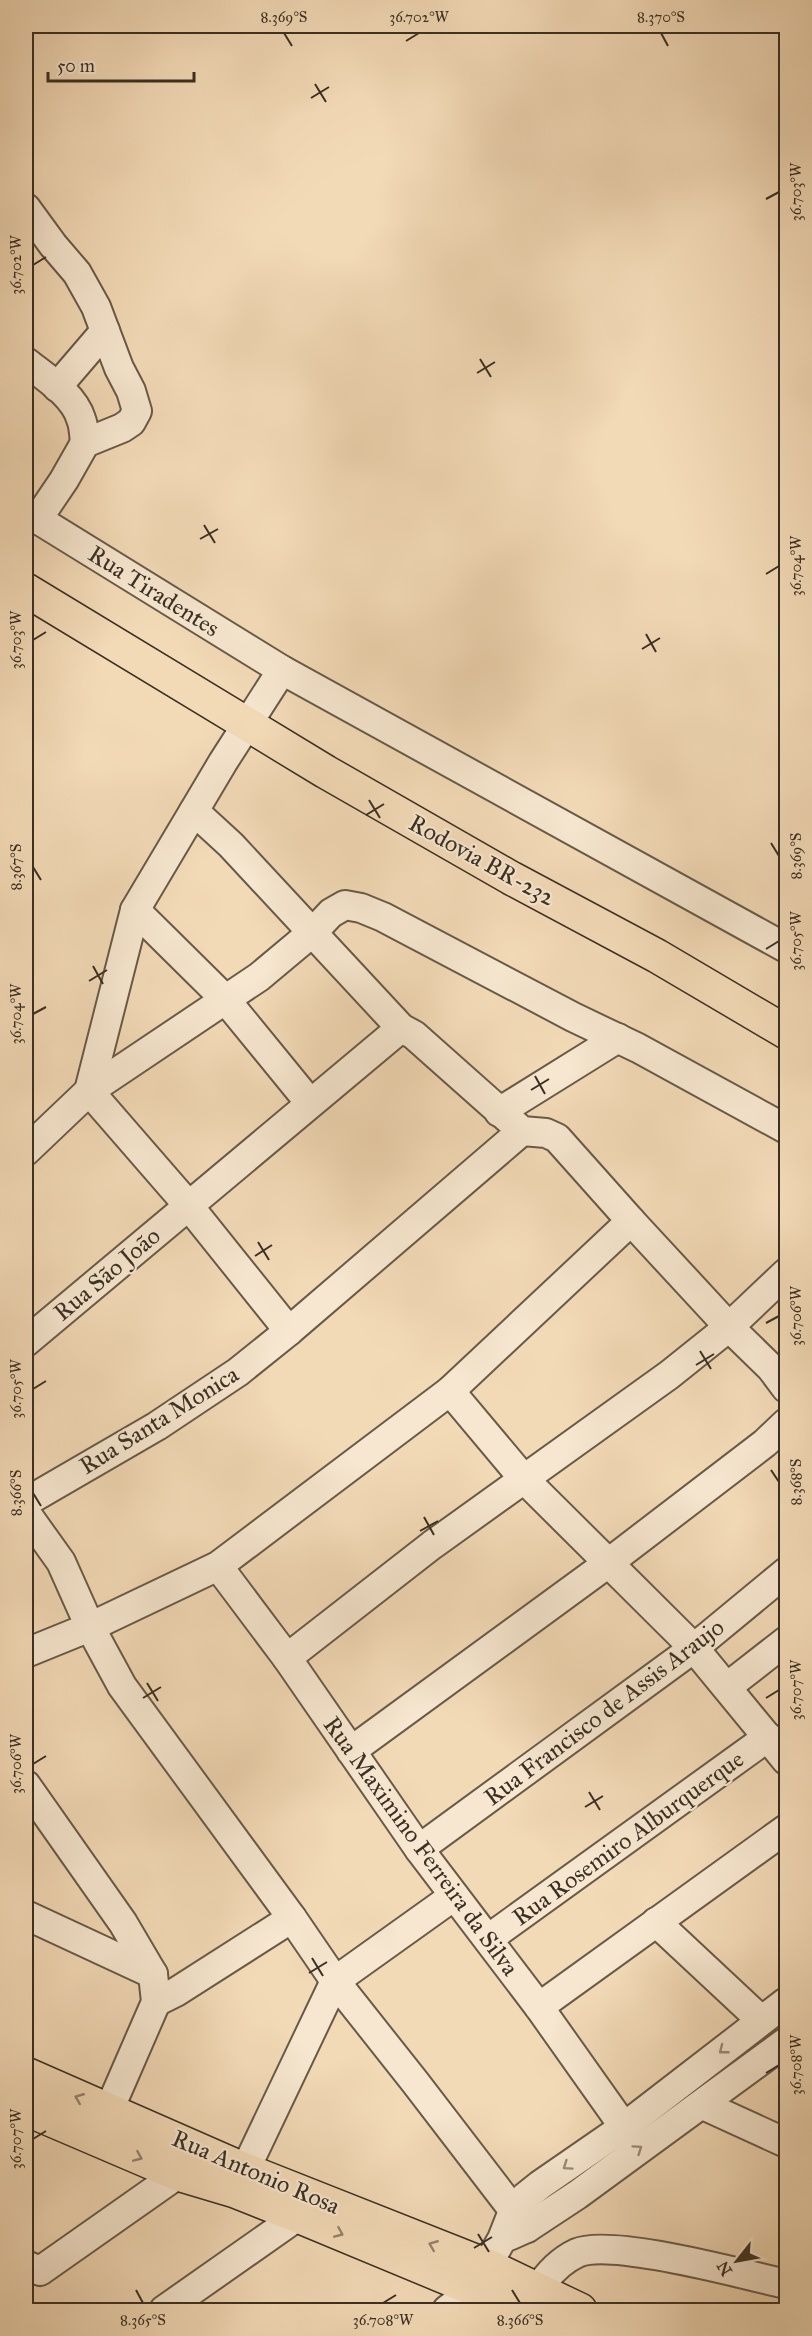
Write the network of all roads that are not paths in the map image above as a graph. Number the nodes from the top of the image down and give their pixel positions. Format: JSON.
{"nodes":[{"id":1,"x":26,"y":208,"type":"edge"},
{"id":2,"x":26,"y":230,"type":"edge"},
{"id":3,"x":53,"y":245,"type":"junction"},
{"id":4,"x":105,"y":331,"type":"junction"},
{"id":5,"x":26,"y":362,"type":"edge"},
{"id":6,"x":57,"y":387,"type":"junction"},
{"id":7,"x":85,"y":442,"type":"junction"},
{"id":8,"x":31,"y":516,"type":"edge"},
{"id":9,"x":26,"y":590,"type":"edge"},
{"id":10,"x":282,"y":670,"type":"junction"},
{"id":11,"x":247,"y":725,"type":"junction"},
{"id":12,"x":194,"y":811,"type":"junction"},
{"id":13,"x":135,"y":910,"type":"junction"},
{"id":14,"x":314,"y":931,"type":"junction"},
{"id":15,"x":786,"y":948,"type":"edge"},
{"id":16,"x":225,"y":999,"type":"junction"},
{"id":17,"x":401,"y":1028,"type":"junction"},
{"id":18,"x":786,"y":1032,"type":"edge"},
{"id":19,"x":618,"y":1038,"type":"junction"},
{"id":20,"x":89,"y":1091,"type":"junction"},
{"id":21,"x":310,"y":1103,"type":"junction"},
{"id":22,"x":499,"y":1112,"type":"junction"},
{"id":23,"x":786,"y":1129,"type":"edge"},
{"id":24,"x":522,"y":1131,"type":"junction"},
{"id":25,"x":26,"y":1150,"type":"edge"},
{"id":26,"x":188,"y":1205,"type":"junction"},
{"id":27,"x":631,"y":1221,"type":"junction"},
{"id":28,"x":786,"y":1273,"type":"edge"},
{"id":29,"x":729,"y":1327,"type":"junction"},
{"id":30,"x":289,"y":1331,"type":"junction"},
{"id":31,"x":26,"y":1342,"type":"edge"},
{"id":32,"x":786,"y":1388,"type":"edge"},
{"id":33,"x":450,"y":1391,"type":"junction"},
{"id":34,"x":786,"y":1423,"type":"edge"},
{"id":35,"x":523,"y":1478,"type":"junction"},
{"id":36,"x":26,"y":1502,"type":"edge"},
{"id":37,"x":26,"y":1513,"type":"edge"},
{"id":38,"x":607,"y":1564,"type":"junction"},
{"id":39,"x":218,"y":1566,"type":"junction"},
{"id":40,"x":786,"y":1572,"type":"edge"},
{"id":41,"x":90,"y":1627,"type":"junction"},
{"id":42,"x":786,"y":1641,"type":"edge"},
{"id":43,"x":694,"y":1648,"type":"junction"},
{"id":44,"x":26,"y":1653,"type":"edge"},
{"id":45,"x":287,"y":1658,"type":"junction"},
{"id":46,"x":727,"y":1687,"type":"junction"},
{"id":47,"x":768,"y":1737,"type":"junction"},
{"id":48,"x":351,"y":1750,"type":"junction"},
{"id":49,"x":786,"y":1760,"type":"edge"},
{"id":50,"x":26,"y":1785,"type":"edge"},
{"id":51,"x":786,"y":1829,"type":"edge"},
{"id":52,"x":419,"y":1849,"type":"junction"},
{"id":53,"x":453,"y":1896,"type":"junction"},
{"id":54,"x":26,"y":1915,"type":"edge"},
{"id":55,"x":292,"y":1918,"type":"junction"},
{"id":56,"x":656,"y":1922,"type":"junction"},
{"id":57,"x":488,"y":1939,"type":"junction"},
{"id":58,"x":335,"y":1982,"type":"junction"},
{"id":59,"x":154,"y":1988,"type":"junction"},
{"id":60,"x":786,"y":2002,"type":"edge"},
{"id":61,"x":539,"y":2007,"type":"junction"},
{"id":62,"x":760,"y":2020,"type":"junction"},
{"id":63,"x":786,"y":2042,"type":"edge"},
{"id":64,"x":26,"y":2074,"type":"edge"},
{"id":65,"x":703,"y":2104,"type":"junction"},
{"id":66,"x":26,"y":2109,"type":"edge"},
{"id":67,"x":109,"y":2110,"type":"junction"},
{"id":68,"x":624,"y":2127,"type":"junction"},
{"id":69,"x":786,"y":2143,"type":"edge"},
{"id":70,"x":178,"y":2174,"type":"junction"},
{"id":71,"x":240,"y":2181,"type":"junction"},
{"id":72,"x":298,"y":2216,"type":"junction"},
{"id":73,"x":500,"y":2247,"type":"junction"},
{"id":74,"x":30,"y":2272,"type":"edge"},
{"id":75,"x":786,"y":2284,"type":"edge"},
{"id":76,"x":537,"y":2290,"type":"junction"},
{"id":77,"x":164,"y":2310,"type":"edge"},
{"id":78,"x":447,"y":2310,"type":"edge"},
{"id":79,"x":511,"y":2310,"type":"edge"},
{"id":80,"x":580,"y":2310,"type":"edge"}],
"edges":[{"from":1,"to":3,"type":"street"},
{"from":2,"to":3,"type":"street"},
{"from":3,"to":4,"type":"street"},
{"from":4,"to":6,"type":"street"},
{"from":4,"to":7,"type":"street"},
{"from":5,"to":6,"type":"street"},
{"from":6,"to":7,"type":"street"},
{"from":7,"to":8,"type":"street"},
{"from":8,"to":10,"type":"street","name":"Rua Tiradentes"},
{"from":9,"to":11,"type":"main road","name":"Rodovia BR-232"},
{"from":10,"to":11,"type":"street"},
{"from":10,"to":15,"type":"street","name":"Rua Tiradentes"},
{"from":11,"to":12,"type":"street"},
{"from":11,"to":18,"type":"main road","name":"Rodovia BR-232"},
{"from":12,"to":13,"type":"street"},
{"from":12,"to":14,"type":"street"},
{"from":13,"to":16,"type":"street"},
{"from":13,"to":20,"type":"street"},
{"from":14,"to":16,"type":"street"},
{"from":14,"to":17,"type":"street"},
{"from":14,"to":19,"type":"street"},
{"from":16,"to":20,"type":"street"},
{"from":16,"to":21,"type":"street"},
{"from":17,"to":21,"type":"street","name":"Rua São João"},
{"from":17,"to":22,"type":"street"},
{"from":19,"to":22,"type":"street"},
{"from":19,"to":23,"type":"street"},
{"from":20,"to":25,"type":"street"},
{"from":20,"to":26,"type":"street"},
{"from":21,"to":26,"type":"street","name":"Rua São João"},
{"from":22,"to":24,"type":"street"},
{"from":24,"to":27,"type":"street"},
{"from":24,"to":30,"type":"street","name":"Rua Santa Monica"},
{"from":26,"to":30,"type":"street"},
{"from":26,"to":31,"type":"street","name":"Rua São João"},
{"from":27,"to":29,"type":"street"},
{"from":27,"to":33,"type":"street"},
{"from":28,"to":29,"type":"street"},
{"from":29,"to":32,"type":"street"},
{"from":29,"to":35,"type":"street"},
{"from":30,"to":36,"type":"street","name":"Rua Santa Monica"},
{"from":33,"to":35,"type":"street"},
{"from":33,"to":39,"type":"street"},
{"from":34,"to":38,"type":"street"},
{"from":35,"to":38,"type":"street"},
{"from":35,"to":45,"type":"street"},
{"from":37,"to":41,"type":"street"},
{"from":38,"to":43,"type":"street"},
{"from":38,"to":48,"type":"street"},
{"from":39,"to":41,"type":"street"},
{"from":39,"to":45,"type":"street","name":"Rua Maximino Ferreira da Silva"},
{"from":40,"to":43,"type":"street","name":"Rua Francisco de Assis Araujo"},
{"from":41,"to":44,"type":"street"},
{"from":41,"to":55,"type":"street"},
{"from":42,"to":46,"type":"street"},
{"from":43,"to":46,"type":"street"},
{"from":43,"to":52,"type":"street","name":"Rua Francisco de Assis Araujo"},
{"from":45,"to":48,"type":"street","name":"Rua Maximino Ferreira da Silva"},
{"from":46,"to":47,"type":"street"},
{"from":47,"to":49,"type":"street"},
{"from":47,"to":57,"type":"street","name":"Rua Rosemiro Alburquerque"},
{"from":48,"to":52,"type":"street","name":"Rua Maximino Ferreira da Silva"},
{"from":50,"to":59,"type":"street"},
{"from":51,"to":56,"type":"street"},
{"from":52,"to":53,"type":"street","name":"Rua Maximino Ferreira da Silva"},
{"from":53,"to":57,"type":"street","name":"Rua Maximino Ferreira da Silva"},
{"from":53,"to":58,"type":"street"},
{"from":54,"to":59,"type":"street"},
{"from":55,"to":58,"type":"street"},
{"from":55,"to":59,"type":"street"},
{"from":56,"to":61,"type":"street"},
{"from":56,"to":62,"type":"street"},
{"from":57,"to":61,"type":"street","name":"Rua Maximino Ferreira da Silva"},
{"from":58,"to":71,"type":"street"},
{"from":58,"to":73,"type":"street"},
{"from":59,"to":67,"type":"street"},
{"from":60,"to":62,"type":"street"},
{"from":61,"to":68,"type":"street","name":"Rua Maximino Ferreira da Silva"},
{"from":62,"to":68,"type":"street","one_way":true},
{"from":63,"to":65,"type":"street"},
{"from":67,"to":64,"type":"main road","name":"Rua Antonio Rosa","one_way":true},
{"from":65,"to":69,"type":"street"},
{"from":73,"to":65,"type":"street","one_way":true},
{"from":66,"to":70,"type":"main road","name":"Rua Antonio Rosa","one_way":true},
{"from":67,"to":71,"type":"main road","name":"Rua Antonio Rosa"},
{"from":68,"to":73,"type":"street","one_way":true},
{"from":70,"to":71,"type":"main road","name":"Rua Antonio Rosa"},
{"from":70,"to":74,"type":"street"},
{"from":71,"to":72,"type":"main road","name":"Rua Antonio Rosa"},
{"from":73,"to":71,"type":"main road","name":"Rua Antonio Rosa","one_way":true},
{"from":72,"to":73,"type":"main road","name":"Rua Antonio Rosa","one_way":true},
{"from":72,"to":77,"type":"street"},
{"from":73,"to":76,"type":"main road"},
{"from":73,"to":78,"type":"street"},
{"from":73,"to":79,"type":"main road"},
{"from":75,"to":76,"type":"street"},
{"from":76,"to":80,"type":"main road"}]}
